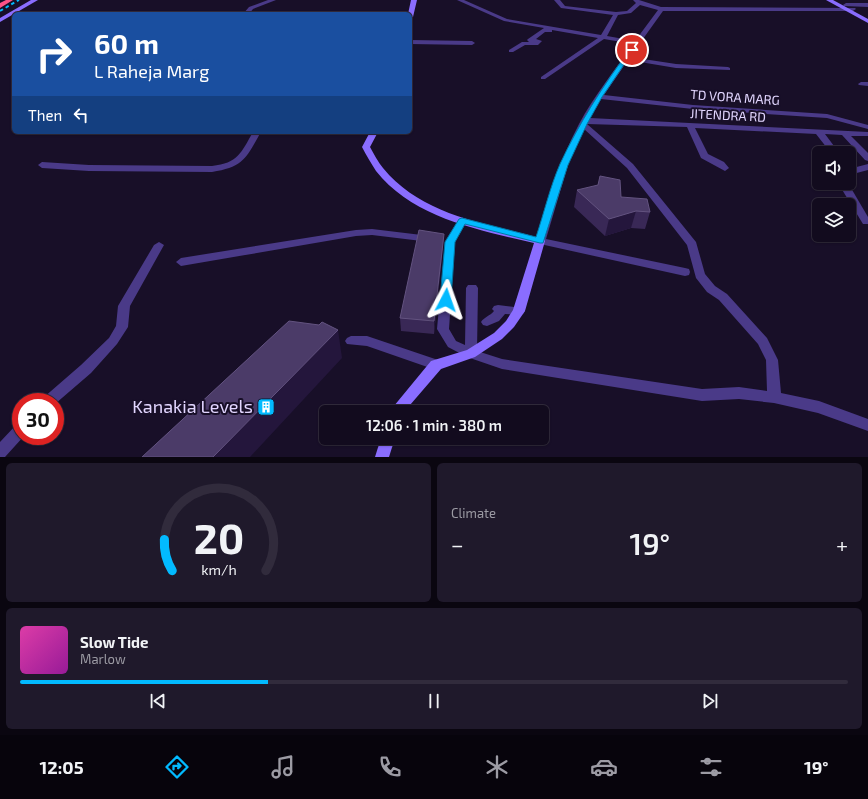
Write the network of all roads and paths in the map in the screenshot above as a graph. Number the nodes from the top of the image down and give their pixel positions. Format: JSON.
{"nodes":[{"id":1,"x":10,"y":0,"type":"edge"},
{"id":2,"x":24,"y":0,"type":"edge"},
{"id":3,"x":30,"y":0,"type":"edge"},
{"id":4,"x":35,"y":0,"type":"edge"},
{"id":5,"x":273,"y":0,"type":"edge"},
{"id":6,"x":414,"y":0,"type":"edge"},
{"id":7,"x":460,"y":0,"type":"edge"},
{"id":8,"x":557,"y":0,"type":"edge"},
{"id":9,"x":834,"y":1,"type":"edge"},
{"id":10,"x":638,"y":2,"type":"edge"},
{"id":11,"x":868,"y":5,"type":"edge"},
{"id":12,"x":0,"y":6,"type":"edge"},
{"id":13,"x":848,"y":8,"type":"junction"},
{"id":14,"x":661,"y":9,"type":"junction"},
{"id":15,"x":14,"y":12,"type":"edge"},
{"id":16,"x":248,"y":12,"type":"edge"},
{"id":17,"x":411,"y":12,"type":"edge"},
{"id":18,"x":12,"y":13,"type":"edge"},
{"id":19,"x":0,"y":14,"type":"edge"},
{"id":20,"x":616,"y":14,"type":"junction"},
{"id":21,"x":0,"y":17,"type":"edge"},
{"id":22,"x":868,"y":17,"type":"edge"},
{"id":23,"x":0,"y":20,"type":"edge"},
{"id":24,"x":868,"y":21,"type":"edge"},
{"id":25,"x":601,"y":38,"type":"junction"},
{"id":26,"x":412,"y":42,"type":"edge"},
{"id":27,"x":472,"y":43,"type":"dead end"},
{"id":28,"x":637,"y":43,"type":"junction"},
{"id":29,"x":511,"y":51,"type":"dead end"},
{"id":30,"x":626,"y":58,"type":"junction"},
{"id":31,"x":728,"y":69,"type":"dead end"},
{"id":32,"x":543,"y":78,"type":"dead end"},
{"id":33,"x":598,"y":97,"type":"junction"},
{"id":34,"x":585,"y":122,"type":"junction"},
{"id":35,"x":690,"y":125,"type":"junction"},
{"id":36,"x":868,"y":127,"type":"edge"},
{"id":37,"x":819,"y":132,"type":"junction"},
{"id":38,"x":256,"y":134,"type":"edge"},
{"id":39,"x":373,"y":134,"type":"edge"},
{"id":40,"x":845,"y":134,"type":"junction"},
{"id":41,"x":868,"y":134,"type":"edge"},
{"id":42,"x":830,"y":146,"type":"dead end"},
{"id":43,"x":866,"y":155,"type":"edge"},
{"id":44,"x":42,"y":165,"type":"dead end"},
{"id":45,"x":868,"y":167,"type":"edge"},
{"id":46,"x":725,"y":168,"type":"dead end"},
{"id":47,"x":856,"y":170,"type":"edge"},
{"id":48,"x":847,"y":190,"type":"edge"},
{"id":49,"x":462,"y":221,"type":"junction"},
{"id":50,"x":866,"y":222,"type":"dead end"},
{"id":51,"x":540,"y":240,"type":"junction"},
{"id":52,"x":450,"y":242,"type":"junction"},
{"id":53,"x":158,"y":245,"type":"dead end"},
{"id":54,"x":181,"y":262,"type":"dead end"},
{"id":55,"x":685,"y":272,"type":"dead end"},
{"id":56,"x":472,"y":288,"type":"dead end"},
{"id":57,"x":519,"y":311,"type":"junction"},
{"id":58,"x":487,"y":322,"type":"dead end"},
{"id":59,"x":351,"y":341,"type":"dead end"},
{"id":60,"x":471,"y":354,"type":"junction"},
{"id":61,"x":436,"y":365,"type":"junction"},
{"id":62,"x":58,"y":393,"type":"edge"},
{"id":63,"x":774,"y":397,"type":"junction"},
{"id":64,"x":402,"y":405,"type":"edge"},
{"id":65,"x":868,"y":425,"type":"edge"},
{"id":66,"x":12,"y":439,"type":"edge"},
{"id":67,"x":386,"y":445,"type":"edge"},
{"id":68,"x":0,"y":452,"type":"edge"},
{"id":69,"x":382,"y":457,"type":"edge"}],
"edges":[{"from":1,"to":12,"type":"highway"},
{"from":2,"to":19,"type":"street"},
{"from":3,"to":21,"type":"street"},
{"from":4,"to":15,"type":"street"},
{"from":5,"to":16,"type":"street"},
{"from":6,"to":17,"type":"street"},
{"from":7,"to":25,"type":"street"},
{"from":8,"to":20,"type":"street"},
{"from":9,"to":13,"type":"street"},
{"from":10,"to":14,"type":"street"},
{"from":10,"to":20,"type":"street"},
{"from":11,"to":13,"type":"street"},
{"from":13,"to":14,"type":"street"},
{"from":13,"to":22,"type":"street"},
{"from":13,"to":24,"type":"street"},
{"from":14,"to":28,"type":"street"},
{"from":18,"to":23,"type":"street"},
{"from":20,"to":25,"type":"street"},
{"from":25,"to":28,"type":"street"},
{"from":25,"to":29,"type":"street"},
{"from":25,"to":32,"type":"street"},
{"from":26,"to":27,"type":"street"},
{"from":28,"to":30,"type":"street"},
{"from":30,"to":31,"type":"street"},
{"from":30,"to":33,"type":"street"},
{"from":33,"to":34,"type":"street"},
{"from":33,"to":36,"type":"street","name":"TD VORA MARG"},
{"from":34,"to":35,"type":"street","name":"JITENDRA RD"},
{"from":34,"to":51,"type":"street"},
{"from":34,"to":63,"type":"street"},
{"from":35,"to":37,"type":"street","name":"JITENDRA RD"},
{"from":35,"to":46,"type":"street"},
{"from":37,"to":40,"type":"street","name":"JITENDRA RD"},
{"from":37,"to":42,"type":"street"},
{"from":38,"to":44,"type":"street"},
{"from":39,"to":49,"type":"street"},
{"from":40,"to":41,"type":"street","name":"JITENDRA RD"},
{"from":40,"to":43,"type":"street"},
{"from":45,"to":47,"type":"street"},
{"from":48,"to":50,"type":"street"},
{"from":49,"to":51,"type":"street"},
{"from":49,"to":52,"type":"street"},
{"from":51,"to":55,"type":"street"},
{"from":51,"to":57,"type":"street"},
{"from":52,"to":54,"type":"street"},
{"from":52,"to":60,"type":"street"},
{"from":53,"to":62,"type":"street"},
{"from":56,"to":60,"type":"street"},
{"from":57,"to":58,"type":"street"},
{"from":57,"to":60,"type":"street"},
{"from":59,"to":61,"type":"street"},
{"from":60,"to":61,"type":"street"},
{"from":60,"to":63,"type":"street"},
{"from":61,"to":64,"type":"street"},
{"from":63,"to":65,"type":"street"},
{"from":66,"to":68,"type":"street"},
{"from":67,"to":69,"type":"street"}]}
